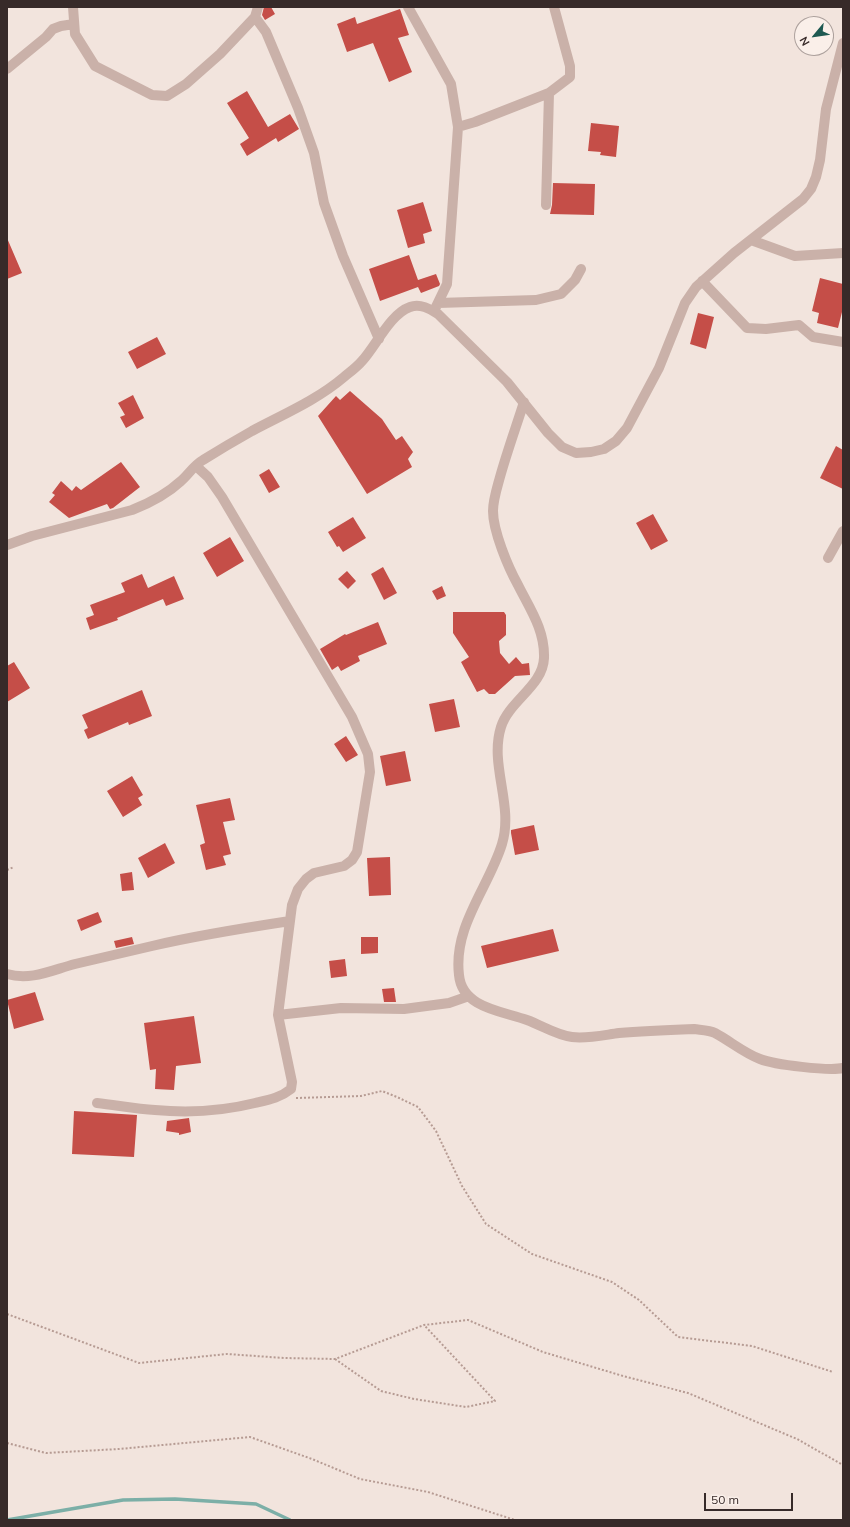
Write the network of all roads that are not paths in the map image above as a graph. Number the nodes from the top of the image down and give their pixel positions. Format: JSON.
{"nodes":[{"id":1,"x":73,"y":7,"type":"edge"},
{"id":2,"x":408,"y":7,"type":"edge"},
{"id":3,"x":554,"y":7,"type":"edge"},
{"id":4,"x":257,"y":12,"type":"edge"},
{"id":5,"x":74,"y":24,"type":"junction"},
{"id":6,"x":843,"y":43,"type":"edge"},
{"id":7,"x":7,"y":69,"type":"edge"},
{"id":8,"x":550,"y":93,"type":"junction"},
{"id":9,"x":458,"y":127,"type":"junction"},
{"id":10,"x":546,"y":205,"type":"dead end"},
{"id":11,"x":751,"y":240,"type":"junction"},
{"id":12,"x":843,"y":253,"type":"edge"},
{"id":13,"x":580,"y":269,"type":"dead end"},
{"id":14,"x":702,"y":281,"type":"junction"},
{"id":15,"x":436,"y":307,"type":"junction"},
{"id":16,"x":379,"y":339,"type":"junction"},
{"id":17,"x":843,"y":342,"type":"edge"},
{"id":18,"x":524,"y":402,"type":"junction"},
{"id":19,"x":196,"y":466,"type":"junction"},
{"id":20,"x":843,"y":530,"type":"edge"},
{"id":21,"x":7,"y":545,"type":"edge"},
{"id":22,"x":828,"y":558,"type":"dead end"},
{"id":23,"x":290,"y":921,"type":"junction"},
{"id":24,"x":7,"y":974,"type":"edge"},
{"id":25,"x":469,"y":996,"type":"junction"},
{"id":26,"x":278,"y":1015,"type":"junction"},
{"id":27,"x":843,"y":1068,"type":"edge"},
{"id":28,"x":97,"y":1103,"type":"dead end"}],
"edges":[{"from":1,"to":5,"type":"street"},
{"from":2,"to":9,"type":"street"},
{"from":3,"to":8,"type":"street"},
{"from":4,"to":5,"type":"street"},
{"from":4,"to":16,"type":"street"},
{"from":5,"to":7,"type":"street"},
{"from":6,"to":11,"type":"street"},
{"from":8,"to":9,"type":"street"},
{"from":8,"to":10,"type":"street"},
{"from":9,"to":15,"type":"street"},
{"from":11,"to":12,"type":"street"},
{"from":11,"to":14,"type":"street"},
{"from":13,"to":15,"type":"street"},
{"from":14,"to":17,"type":"street"},
{"from":14,"to":18,"type":"street"},
{"from":15,"to":16,"type":"street"},
{"from":15,"to":18,"type":"street"},
{"from":16,"to":19,"type":"street"},
{"from":18,"to":25,"type":"street"},
{"from":19,"to":21,"type":"street"},
{"from":19,"to":23,"type":"street"},
{"from":20,"to":22,"type":"street"},
{"from":23,"to":24,"type":"street"},
{"from":23,"to":26,"type":"street"},
{"from":25,"to":26,"type":"street"},
{"from":25,"to":27,"type":"street"},
{"from":26,"to":28,"type":"street"}]}
